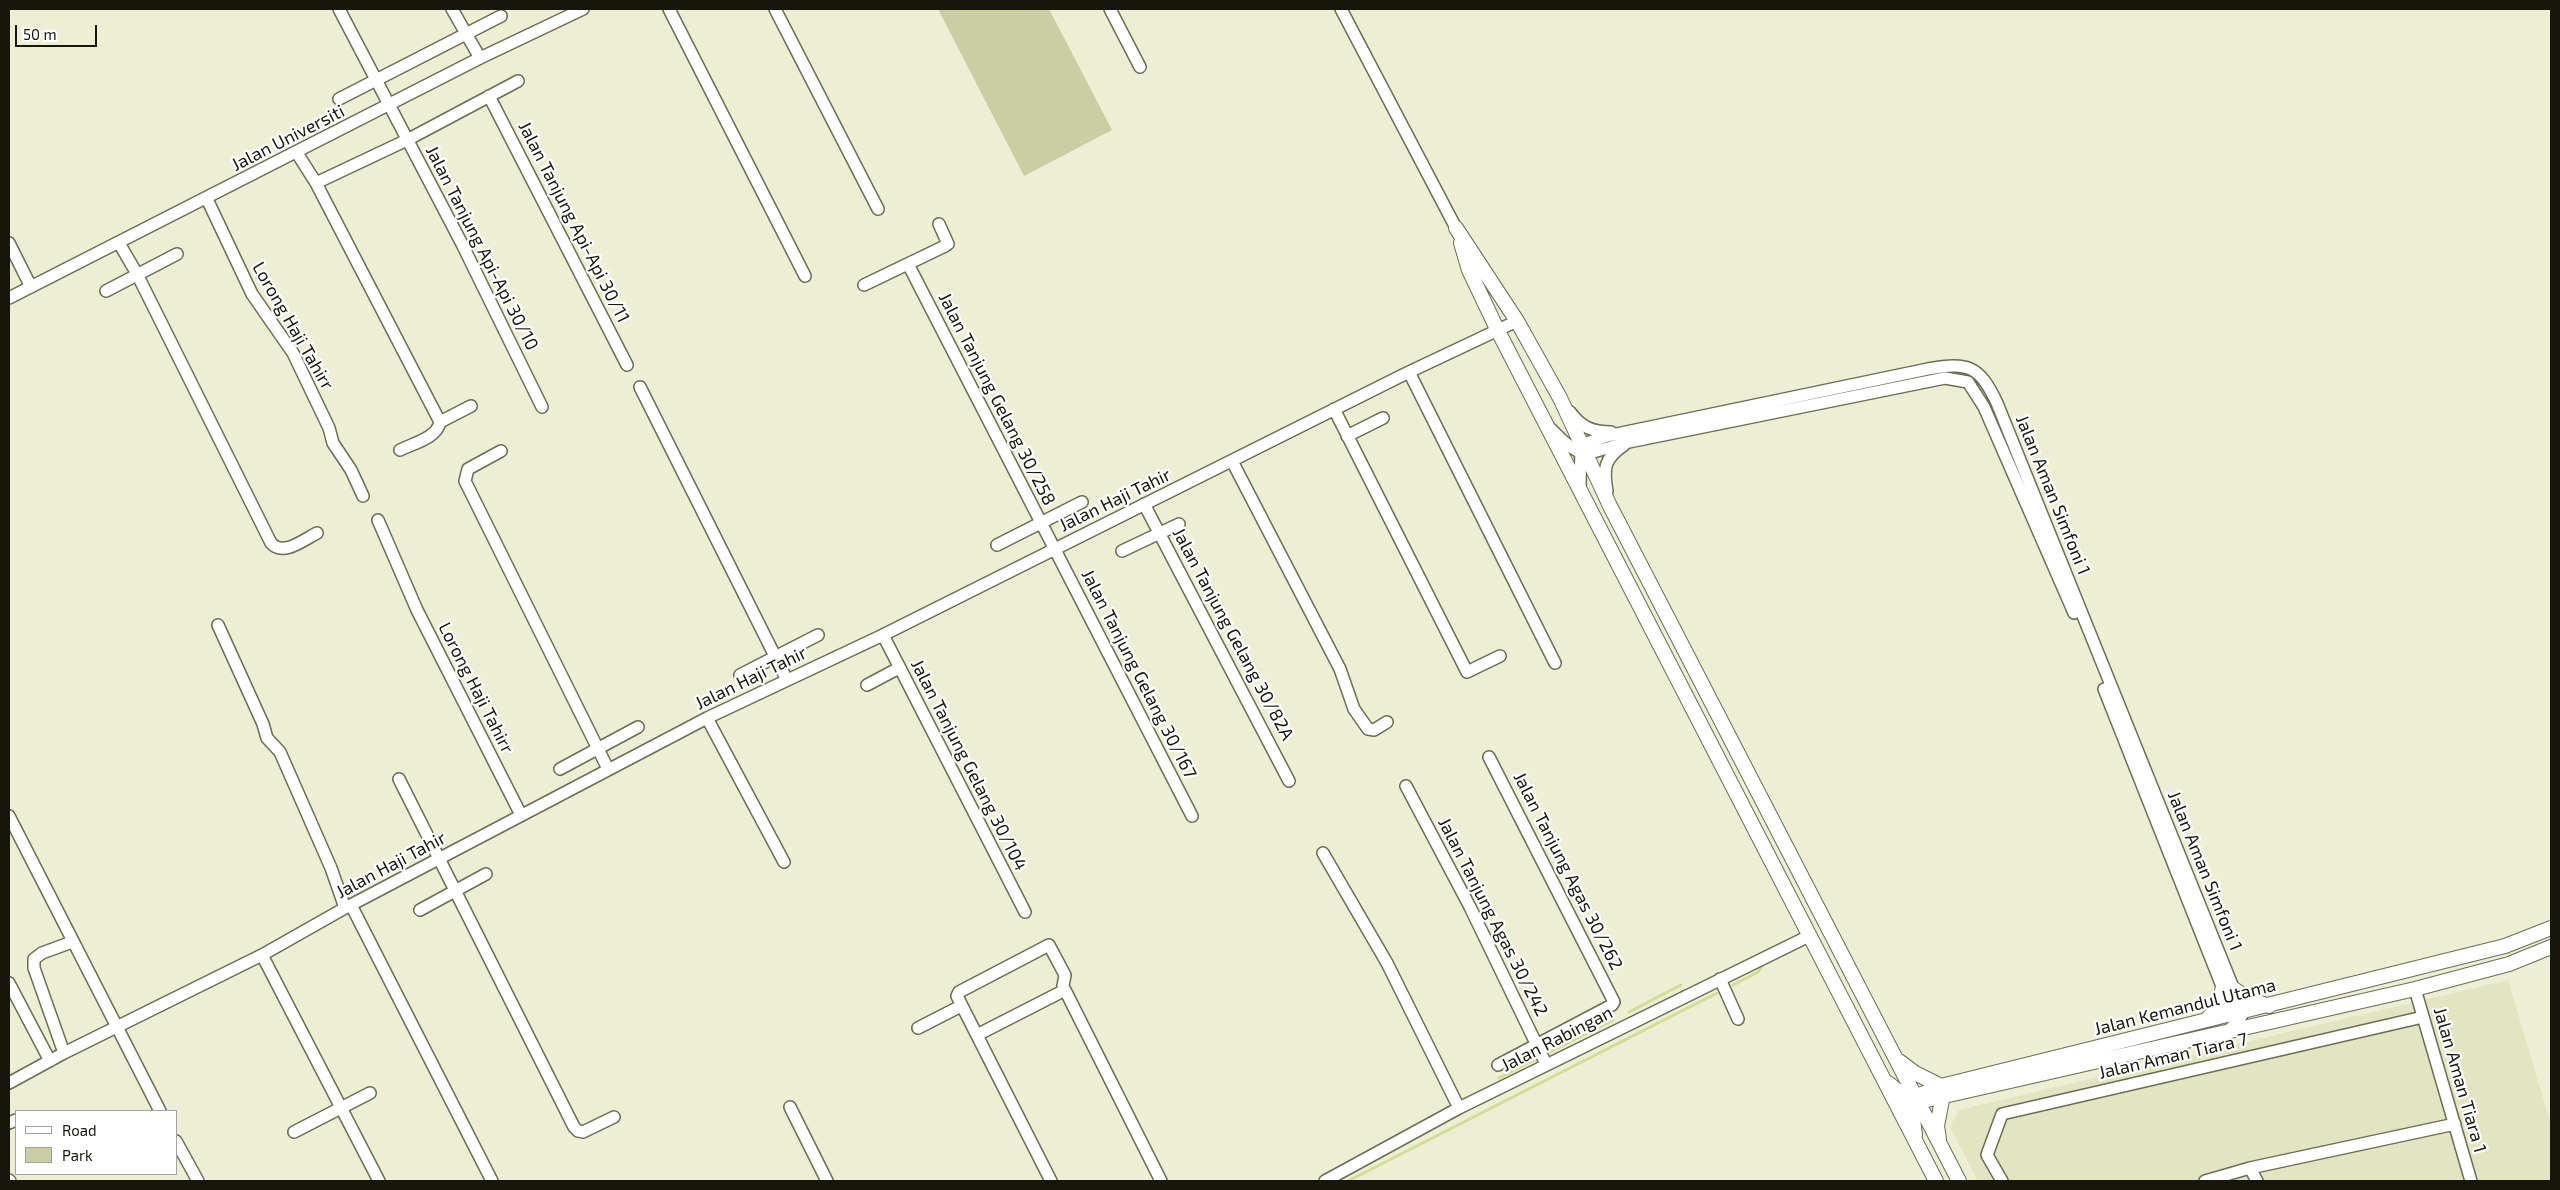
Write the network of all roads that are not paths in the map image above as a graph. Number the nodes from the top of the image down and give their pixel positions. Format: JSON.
{"nodes":[{"id":1,"x":339,"y":9,"type":"edge"},
{"id":2,"x":452,"y":9,"type":"edge"},
{"id":3,"x":583,"y":9,"type":"edge"},
{"id":4,"x":668,"y":9,"type":"edge"},
{"id":5,"x":775,"y":9,"type":"edge"},
{"id":6,"x":1110,"y":9,"type":"edge"},
{"id":7,"x":1341,"y":9,"type":"edge"},
{"id":8,"x":501,"y":16,"type":"dead end"},
{"id":9,"x":465,"y":34,"type":"junction"},
{"id":10,"x":480,"y":58,"type":"junction"},
{"id":11,"x":1140,"y":68,"type":"dead end"},
{"id":12,"x":377,"y":80,"type":"junction"},
{"id":13,"x":518,"y":81,"type":"dead end"},
{"id":14,"x":489,"y":96,"type":"junction"},
{"id":15,"x":339,"y":99,"type":"dead end"},
{"id":16,"x":390,"y":105,"type":"junction"},
{"id":17,"x":407,"y":140,"type":"junction"},
{"id":18,"x":296,"y":153,"type":"junction"},
{"id":19,"x":316,"y":183,"type":"junction"},
{"id":20,"x":207,"y":199,"type":"junction"},
{"id":21,"x":878,"y":209,"type":"dead end"},
{"id":22,"x":939,"y":224,"type":"dead end"},
{"id":23,"x":1456,"y":228,"type":"junction"},
{"id":24,"x":9,"y":243,"type":"edge"},
{"id":25,"x":119,"y":243,"type":"junction"},
{"id":26,"x":177,"y":254,"type":"dead end"},
{"id":27,"x":908,"y":264,"type":"junction"},
{"id":28,"x":137,"y":274,"type":"junction"},
{"id":29,"x":805,"y":276,"type":"dead end"},
{"id":30,"x":864,"y":285,"type":"dead end"},
{"id":31,"x":31,"y":287,"type":"junction"},
{"id":32,"x":106,"y":291,"type":"dead end"},
{"id":33,"x":9,"y":298,"type":"edge"},
{"id":34,"x":1517,"y":321,"type":"junction"},
{"id":35,"x":1498,"y":331,"type":"junction"},
{"id":36,"x":627,"y":365,"type":"dead end"},
{"id":37,"x":1409,"y":372,"type":"junction"},
{"id":38,"x":640,"y":387,"type":"dead end"},
{"id":39,"x":1560,"y":398,"type":"junction"},
{"id":40,"x":471,"y":406,"type":"dead end"},
{"id":41,"x":542,"y":407,"type":"dead end"},
{"id":42,"x":1334,"y":410,"type":"junction"},
{"id":43,"x":1384,"y":418,"type":"dead end"},
{"id":44,"x":440,"y":422,"type":"junction"},
{"id":45,"x":1547,"y":425,"type":"junction"},
{"id":46,"x":1622,"y":432,"type":"junction"},
{"id":47,"x":1347,"y":436,"type":"junction"},
{"id":48,"x":1629,"y":442,"type":"junction"},
{"id":49,"x":400,"y":450,"type":"dead end"},
{"id":50,"x":1582,"y":450,"type":"junction"},
{"id":51,"x":501,"y":451,"type":"dead end"},
{"id":52,"x":1232,"y":461,"type":"junction"},
{"id":53,"x":1580,"y":491,"type":"junction"},
{"id":54,"x":363,"y":496,"type":"dead end"},
{"id":55,"x":1082,"y":502,"type":"dead end"},
{"id":56,"x":1144,"y":504,"type":"junction"},
{"id":57,"x":1610,"y":506,"type":"junction"},
{"id":58,"x":378,"y":520,"type":"dead end"},
{"id":59,"x":1042,"y":523,"type":"junction"},
{"id":60,"x":1179,"y":524,"type":"dead end"},
{"id":61,"x":317,"y":533,"type":"dead end"},
{"id":62,"x":1160,"y":534,"type":"junction"},
{"id":63,"x":997,"y":545,"type":"dead end"},
{"id":64,"x":1055,"y":549,"type":"junction"},
{"id":65,"x":1122,"y":551,"type":"dead end"},
{"id":66,"x":218,"y":625,"type":"dead end"},
{"id":67,"x":818,"y":635,"type":"dead end"},
{"id":68,"x":883,"y":635,"type":"junction"},
{"id":69,"x":775,"y":656,"type":"junction"},
{"id":70,"x":1500,"y":656,"type":"dead end"},
{"id":71,"x":1556,"y":663,"type":"dead end"},
{"id":72,"x":899,"y":668,"type":"junction"},
{"id":73,"x":740,"y":675,"type":"dead end"},
{"id":74,"x":788,"y":680,"type":"junction"},
{"id":75,"x":867,"y":685,"type":"dead end"},
{"id":76,"x":707,"y":718,"type":"junction"},
{"id":77,"x":1387,"y":722,"type":"dead end"},
{"id":78,"x":638,"y":727,"type":"dead end"},
{"id":79,"x":598,"y":748,"type":"junction"},
{"id":80,"x":1489,"y":757,"type":"dead end"},
{"id":81,"x":560,"y":769,"type":"dead end"},
{"id":82,"x":608,"y":769,"type":"junction"},
{"id":83,"x":400,"y":779,"type":"dead end"},
{"id":84,"x":1290,"y":780,"type":"dead end"},
{"id":85,"x":1406,"y":786,"type":"dead end"},
{"id":86,"x":522,"y":815,"type":"junction"},
{"id":87,"x":9,"y":816,"type":"edge"},
{"id":88,"x":1192,"y":816,"type":"dead end"},
{"id":89,"x":1323,"y":853,"type":"dead end"},
{"id":90,"x":440,"y":859,"type":"junction"},
{"id":91,"x":784,"y":862,"type":"dead end"},
{"id":92,"x":486,"y":874,"type":"dead end"},
{"id":93,"x":456,"y":890,"type":"junction"},
{"id":94,"x":348,"y":907,"type":"junction"},
{"id":95,"x":420,"y":910,"type":"dead end"},
{"id":96,"x":1025,"y":912,"type":"dead end"},
{"id":97,"x":2551,"y":928,"type":"edge"},
{"id":98,"x":1809,"y":936,"type":"junction"},
{"id":99,"x":72,"y":942,"type":"junction"},
{"id":100,"x":2551,"y":947,"type":"edge"},
{"id":101,"x":262,"y":955,"type":"junction"},
{"id":102,"x":1720,"y":979,"type":"junction"},
{"id":103,"x":9,"y":983,"type":"edge"},
{"id":104,"x":1064,"y":988,"type":"junction"},
{"id":105,"x":2228,"y":988,"type":"junction"},
{"id":106,"x":2415,"y":989,"type":"junction"},
{"id":107,"x":961,"y":1006,"type":"junction"},
{"id":108,"x":2269,"y":1006,"type":"junction"},
{"id":109,"x":2239,"y":1015,"type":"junction"},
{"id":110,"x":2423,"y":1017,"type":"junction"},
{"id":111,"x":1738,"y":1019,"type":"dead end"},
{"id":112,"x":2204,"y":1021,"type":"junction"},
{"id":113,"x":2256,"y":1025,"type":"junction"},
{"id":114,"x":116,"y":1028,"type":"junction"},
{"id":115,"x":918,"y":1028,"type":"dead end"},
{"id":116,"x":2227,"y":1032,"type":"junction"},
{"id":117,"x":977,"y":1035,"type":"junction"},
{"id":118,"x":1537,"y":1045,"type":"junction"},
{"id":119,"x":64,"y":1053,"type":"junction"},
{"id":120,"x":1896,"y":1059,"type":"junction"},
{"id":121,"x":50,"y":1061,"type":"junction"},
{"id":122,"x":1546,"y":1064,"type":"junction"},
{"id":123,"x":1498,"y":1065,"type":"dead end"},
{"id":124,"x":1882,"y":1078,"type":"junction"},
{"id":125,"x":9,"y":1083,"type":"edge"},
{"id":126,"x":1942,"y":1091,"type":"junction"},
{"id":127,"x":370,"y":1094,"type":"dead end"},
{"id":128,"x":1915,"y":1100,"type":"junction"},
{"id":129,"x":342,"y":1106,"type":"junction"},
{"id":130,"x":790,"y":1107,"type":"dead end"},
{"id":131,"x":1459,"y":1108,"type":"junction"},
{"id":132,"x":159,"y":1110,"type":"edge"},
{"id":133,"x":614,"y":1117,"type":"dead end"},
{"id":134,"x":2454,"y":1124,"type":"junction"},
{"id":135,"x":294,"y":1132,"type":"dead end"},
{"id":136,"x":1916,"y":1144,"type":"junction"},
{"id":137,"x":178,"y":1145,"type":"edge"},
{"id":138,"x":1940,"y":1145,"type":"junction"},
{"id":139,"x":2250,"y":1168,"type":"junction"},
{"id":140,"x":198,"y":1181,"type":"edge"},
{"id":141,"x":379,"y":1181,"type":"edge"},
{"id":142,"x":492,"y":1181,"type":"edge"},
{"id":143,"x":827,"y":1181,"type":"edge"},
{"id":144,"x":1051,"y":1181,"type":"edge"},
{"id":145,"x":1161,"y":1181,"type":"edge"},
{"id":146,"x":1325,"y":1181,"type":"edge"},
{"id":147,"x":1936,"y":1181,"type":"edge"},
{"id":148,"x":1959,"y":1181,"type":"edge"},
{"id":149,"x":2002,"y":1181,"type":"edge"},
{"id":150,"x":2205,"y":1181,"type":"edge"},
{"id":151,"x":2257,"y":1181,"type":"edge"},
{"id":152,"x":2471,"y":1181,"type":"edge"}],
"edges":[{"from":1,"to":12,"type":"street","name":"Jalan Tanjung Api-Api 30/10"},
{"from":2,"to":9,"type":"street"},
{"from":3,"to":10,"type":"street","name":"Jalan Universiti"},
{"from":4,"to":29,"type":"street"},
{"from":5,"to":21,"type":"street"},
{"from":6,"to":11,"type":"street"},
{"from":7,"to":23,"type":"street"},
{"from":8,"to":9,"type":"street"},
{"from":9,"to":10,"type":"street"},
{"from":9,"to":12,"type":"street"},
{"from":10,"to":16,"type":"street","name":"Jalan Universiti"},
{"from":12,"to":15,"type":"street"},
{"from":12,"to":16,"type":"street","name":"Jalan Tanjung Api-Api 30/10"},
{"from":13,"to":14,"type":"street"},
{"from":14,"to":17,"type":"street"},
{"from":14,"to":36,"type":"street","name":"Jalan Tanjung Api-Api 30/11"},
{"from":16,"to":17,"type":"street","name":"Jalan Tanjung Api-Api 30/10"},
{"from":16,"to":18,"type":"street","name":"Jalan Universiti"},
{"from":17,"to":19,"type":"street"},
{"from":17,"to":41,"type":"street","name":"Jalan Tanjung Api-Api 30/10"},
{"from":18,"to":19,"type":"street"},
{"from":18,"to":20,"type":"street","name":"Jalan Universiti"},
{"from":19,"to":44,"type":"street"},
{"from":20,"to":25,"type":"street","name":"Jalan Universiti"},
{"from":20,"to":54,"type":"street","name":"Lorong Haji Tahirr"},
{"from":22,"to":27,"type":"street"},
{"from":23,"to":34,"type":"street"},
{"from":23,"to":35,"type":"street"},
{"from":24,"to":31,"type":"street"},
{"from":25,"to":28,"type":"street"},
{"from":25,"to":31,"type":"street","name":"Jalan Universiti"},
{"from":26,"to":28,"type":"street"},
{"from":27,"to":30,"type":"street"},
{"from":27,"to":59,"type":"street","name":"Jalan Tanjung Gelang 30/258"},
{"from":28,"to":32,"type":"street"},
{"from":28,"to":61,"type":"street"},
{"from":31,"to":33,"type":"street","name":"Jalan Universiti"},
{"from":34,"to":35,"type":"street","name":"Jalan Haji Tahir"},
{"from":34,"to":39,"type":"street"},
{"from":35,"to":37,"type":"street","name":"Jalan Haji Tahir"},
{"from":35,"to":45,"type":"street"},
{"from":37,"to":42,"type":"street","name":"Jalan Haji Tahir"},
{"from":37,"to":71,"type":"street"},
{"from":38,"to":69,"type":"street"},
{"from":39,"to":46,"type":"street"},
{"from":39,"to":50,"type":"street"},
{"from":40,"to":44,"type":"street"},
{"from":42,"to":47,"type":"street"},
{"from":42,"to":52,"type":"street","name":"Jalan Haji Tahir"},
{"from":43,"to":47,"type":"street"},
{"from":44,"to":49,"type":"street"},
{"from":45,"to":50,"type":"street"},
{"from":45,"to":53,"type":"street"},
{"from":46,"to":50,"type":"street","name":"Jalan Aman Simfoni 1"},
{"from":46,"to":105,"type":"street","name":"Jalan Aman Simfoni 1"},
{"from":47,"to":70,"type":"street"},
{"from":48,"to":50,"type":"street","name":"Jalan Aman Simfoni 1"},
{"from":48,"to":57,"type":"street"},
{"from":48,"to":105,"type":"street","name":"Jalan Aman Simfoni 1"},
{"from":50,"to":53,"type":"street"},
{"from":50,"to":57,"type":"street"},
{"from":51,"to":79,"type":"street"},
{"from":52,"to":56,"type":"street","name":"Jalan Haji Tahir"},
{"from":52,"to":77,"type":"street"},
{"from":53,"to":98,"type":"street"},
{"from":55,"to":59,"type":"street"},
{"from":56,"to":62,"type":"street","name":"Jalan Tanjung Gelang 30/82A"},
{"from":56,"to":64,"type":"street","name":"Jalan Haji Tahir"},
{"from":57,"to":120,"type":"street"},
{"from":58,"to":86,"type":"street","name":"Lorong Haji Tahirr"},
{"from":59,"to":63,"type":"street"},
{"from":59,"to":64,"type":"street","name":"Jalan Tanjung Gelang 30/258"},
{"from":60,"to":62,"type":"street"},
{"from":62,"to":65,"type":"street"},
{"from":62,"to":84,"type":"street","name":"Jalan Tanjung Gelang 30/82A"},
{"from":64,"to":68,"type":"street","name":"Jalan Haji Tahir"},
{"from":64,"to":88,"type":"street","name":"Jalan Tanjung Gelang 30/167"},
{"from":66,"to":94,"type":"street"},
{"from":67,"to":69,"type":"street"},
{"from":68,"to":72,"type":"street","name":"Jalan Tanjung Gelang 30/104"},
{"from":68,"to":74,"type":"street","name":"Jalan Haji Tahir"},
{"from":69,"to":73,"type":"street"},
{"from":69,"to":74,"type":"street"},
{"from":72,"to":75,"type":"street"},
{"from":72,"to":96,"type":"street","name":"Jalan Tanjung Gelang 30/104"},
{"from":74,"to":76,"type":"street","name":"Jalan Haji Tahir"},
{"from":76,"to":82,"type":"street","name":"Jalan Haji Tahir"},
{"from":76,"to":91,"type":"street"},
{"from":78,"to":79,"type":"street"},
{"from":79,"to":81,"type":"street"},
{"from":79,"to":82,"type":"street"},
{"from":80,"to":118,"type":"street","name":"Jalan Tanjung Agas 30/262"},
{"from":82,"to":86,"type":"street","name":"Jalan Haji Tahir"},
{"from":83,"to":90,"type":"street"},
{"from":85,"to":118,"type":"street","name":"Jalan Tanjung Agas 30/242"},
{"from":86,"to":90,"type":"street","name":"Jalan Haji Tahir"},
{"from":87,"to":99,"type":"street"},
{"from":89,"to":131,"type":"street"},
{"from":90,"to":93,"type":"street"},
{"from":90,"to":94,"type":"street","name":"Jalan Haji Tahir"},
{"from":92,"to":93,"type":"street"},
{"from":93,"to":95,"type":"street"},
{"from":93,"to":133,"type":"street"},
{"from":94,"to":101,"type":"street","name":"Jalan Haji Tahir"},
{"from":94,"to":142,"type":"street"},
{"from":97,"to":108,"type":"street","name":"Jalan Kemandul Utama"},
{"from":98,"to":102,"type":"street","name":"Jalan Rabingan"},
{"from":98,"to":124,"type":"street"},
{"from":99,"to":114,"type":"street"},
{"from":99,"to":119,"type":"street"},
{"from":100,"to":106,"type":"street","name":"Jalan Kemandul Utama"},
{"from":101,"to":114,"type":"street","name":"Jalan Haji Tahir"},
{"from":101,"to":129,"type":"street"},
{"from":102,"to":111,"type":"street"},
{"from":102,"to":122,"type":"street","name":"Jalan Rabingan"},
{"from":103,"to":121,"type":"street"},
{"from":104,"to":107,"type":"street"},
{"from":104,"to":117,"type":"street"},
{"from":104,"to":145,"type":"street"},
{"from":105,"to":108,"type":"street"},
{"from":105,"to":109,"type":"street","name":"Jalan Aman Simfoni 1"},
{"from":105,"to":112,"type":"street"},
{"from":106,"to":110,"type":"street","name":"Jalan Aman Tiara 1"},
{"from":106,"to":113,"type":"street","name":"Jalan Kemandul Utama"},
{"from":107,"to":115,"type":"street"},
{"from":107,"to":117,"type":"street"},
{"from":108,"to":109,"type":"street","name":"Jalan Kemandul Utama"},
{"from":109,"to":112,"type":"street","name":"Jalan Kemandul Utama"},
{"from":109,"to":113,"type":"street"},
{"from":109,"to":116,"type":"street"},
{"from":110,"to":134,"type":"street","name":"Jalan Aman Tiara 1"},
{"from":110,"to":149,"type":"street","name":"Jalan Aman Tiara 7"},
{"from":112,"to":126,"type":"street","name":"Jalan Kemandul Utama"},
{"from":113,"to":116,"type":"street","name":"Jalan Kemandul Utama"},
{"from":114,"to":119,"type":"street","name":"Jalan Haji Tahir"},
{"from":114,"to":132,"type":"street"},
{"from":116,"to":126,"type":"street","name":"Jalan Kemandul Utama"},
{"from":117,"to":144,"type":"street"},
{"from":118,"to":122,"type":"street","name":"Jalan Tanjung Agas 30/242"},
{"from":118,"to":123,"type":"street"},
{"from":119,"to":121,"type":"street","name":"Jalan Haji Tahir"},
{"from":120,"to":126,"type":"street"},
{"from":120,"to":128,"type":"street"},
{"from":121,"to":125,"type":"street","name":"Jalan Haji Tahir"},
{"from":122,"to":131,"type":"street","name":"Jalan Rabingan"},
{"from":124,"to":128,"type":"street"},
{"from":124,"to":136,"type":"street"},
{"from":126,"to":128,"type":"street","name":"Jalan Kemandul Utama"},
{"from":126,"to":138,"type":"street"},
{"from":127,"to":129,"type":"street"},
{"from":128,"to":136,"type":"street"},
{"from":128,"to":138,"type":"street"},
{"from":129,"to":135,"type":"street"},
{"from":129,"to":141,"type":"street"},
{"from":130,"to":143,"type":"street"},
{"from":131,"to":146,"type":"street","name":"Jalan Rabingan"},
{"from":134,"to":139,"type":"street"},
{"from":134,"to":152,"type":"street","name":"Jalan Aman Tiara 1"},
{"from":136,"to":147,"type":"street"},
{"from":137,"to":140,"type":"street"},
{"from":138,"to":148,"type":"street"},
{"from":139,"to":150,"type":"street"},
{"from":139,"to":151,"type":"street"}]}
